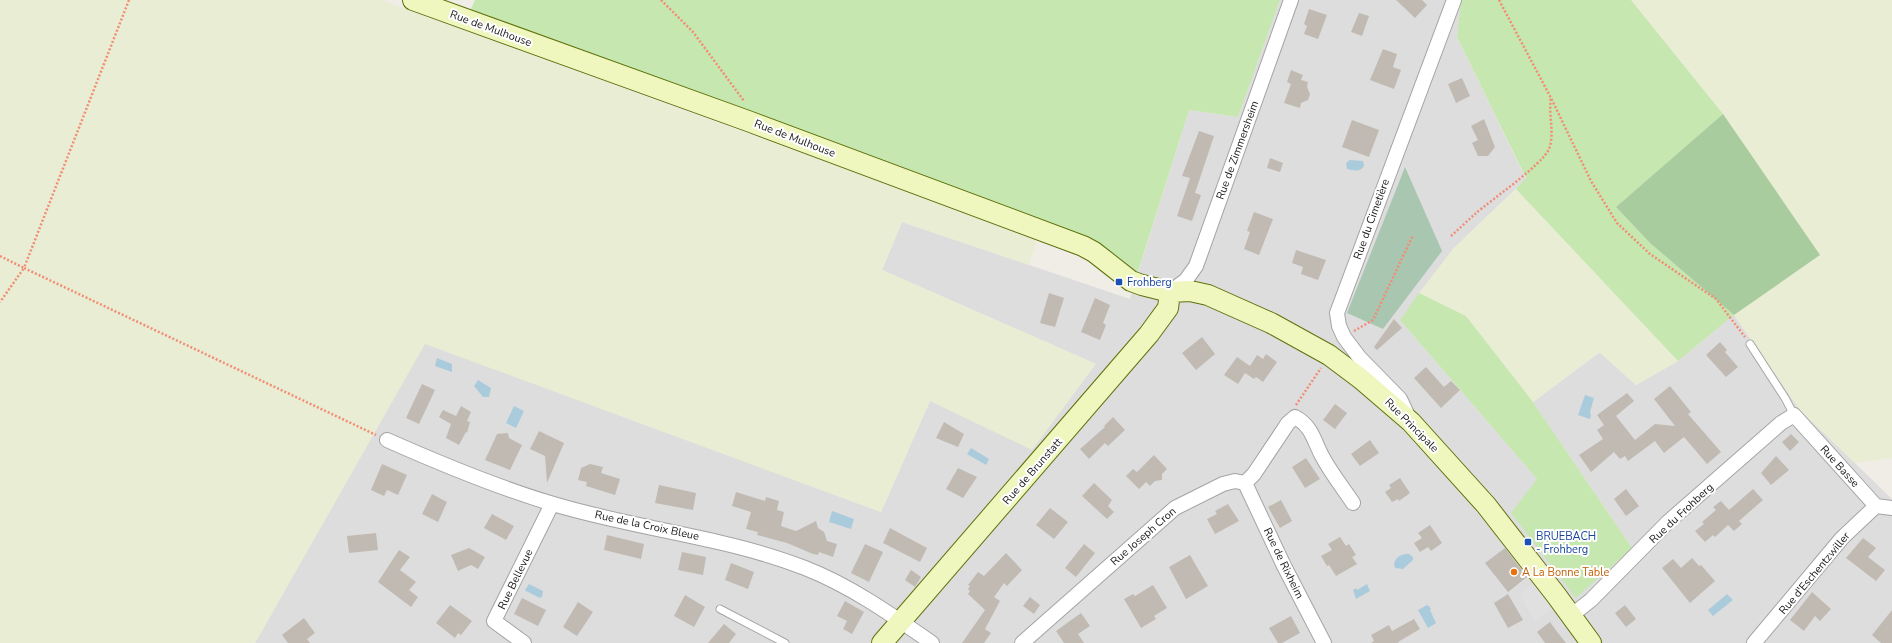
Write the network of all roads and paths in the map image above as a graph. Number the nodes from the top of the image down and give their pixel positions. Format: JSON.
{"nodes":[{"id":1,"x":129,"y":0,"type":"edge"},
{"id":2,"x":413,"y":0,"type":"edge"},
{"id":3,"x":661,"y":0,"type":"edge"},
{"id":4,"x":1292,"y":0,"type":"edge"},
{"id":5,"x":1454,"y":0,"type":"edge"},
{"id":6,"x":1499,"y":0,"type":"edge"},
{"id":7,"x":1552,"y":98,"type":"junction"},
{"id":8,"x":748,"y":120,"type":"junction"},
{"id":9,"x":1413,"y":235,"type":"dead end"},
{"id":10,"x":1451,"y":236,"type":"dead end"},
{"id":11,"x":0,"y":256,"type":"edge"},
{"id":12,"x":24,"y":268,"type":"junction"},
{"id":13,"x":1170,"y":292,"type":"junction"},
{"id":14,"x":0,"y":302,"type":"edge"},
{"id":15,"x":1344,"y":337,"type":"junction"},
{"id":16,"x":1750,"y":344,"type":"joint"},
{"id":17,"x":1315,"y":377,"type":"dead end"},
{"id":18,"x":1794,"y":415,"type":"junction"},
{"id":19,"x":1298,"y":419,"type":"junction"},
{"id":20,"x":1410,"y":422,"type":"junction"},
{"id":21,"x":387,"y":440,"type":"joint"},
{"id":22,"x":1245,"y":483,"type":"junction"},
{"id":23,"x":1353,"y":503,"type":"dead end"},
{"id":24,"x":552,"y":504,"type":"junction"},
{"id":25,"x":1876,"y":506,"type":"junction"},
{"id":26,"x":1892,"y":508,"type":"edge"},
{"id":27,"x":720,"y":609,"type":"dead end"},
{"id":28,"x":1572,"y":615,"type":"junction"},
{"id":29,"x":901,"y":621,"type":"junction"},
{"id":30,"x":524,"y":643,"type":"edge"},
{"id":31,"x":785,"y":643,"type":"edge"},
{"id":32,"x":882,"y":643,"type":"edge"},
{"id":33,"x":932,"y":643,"type":"edge"},
{"id":34,"x":1022,"y":643,"type":"edge"},
{"id":35,"x":1324,"y":643,"type":"edge"},
{"id":36,"x":1591,"y":643,"type":"edge"},
{"id":37,"x":1754,"y":643,"type":"edge"}],
"edges":[{"from":1,"to":12,"type":"path"},
{"from":2,"to":8,"type":"main road","name":"Rue de Mulhouse"},
{"from":3,"to":8,"type":"path"},
{"from":4,"to":13,"type":"street","name":"Rue de Zimmersheim"},
{"from":5,"to":15,"type":"street","name":"Rue du Cimetière"},
{"from":6,"to":7,"type":"path"},
{"from":7,"to":10,"type":"path"},
{"from":7,"to":16,"type":"path"},
{"from":8,"to":13,"type":"main road","name":"Rue de Mulhouse"},
{"from":9,"to":15,"type":"path"},
{"from":11,"to":12,"type":"path"},
{"from":12,"to":14,"type":"path"},
{"from":12,"to":21,"type":"path"},
{"from":13,"to":20,"type":"main road","name":"Rue Principale"},
{"from":13,"to":29,"type":"main road","name":"Rue de Brunstatt"},
{"from":15,"to":20,"type":"street","name":"Rue du Cimetière"},
{"from":16,"to":18,"type":"lane"},
{"from":17,"to":19,"type":"path"},
{"from":18,"to":25,"type":"street","name":"Rue Basse"},
{"from":18,"to":28,"type":"street","name":"Rue du Frohberg"},
{"from":19,"to":22,"type":"street"},
{"from":19,"to":23,"type":"street"},
{"from":20,"to":28,"type":"main road","name":"Rue Principale"},
{"from":21,"to":24,"type":"street","name":"Rue de la Croix Bleue"},
{"from":22,"to":34,"type":"street","name":"Rue Joseph Cron"},
{"from":22,"to":35,"type":"street","name":"Rue de Rixheim"},
{"from":24,"to":29,"type":"street","name":"Rue de la Croix Bleue"},
{"from":24,"to":30,"type":"street","name":"Rue Bellevue"},
{"from":25,"to":26,"type":"street"},
{"from":25,"to":37,"type":"street","name":"Rue d'Eschentzwiller"},
{"from":27,"to":31,"type":"lane"},
{"from":28,"to":36,"type":"main road","name":"Rue Principale"},
{"from":29,"to":32,"type":"main road","name":"Rue de Brunstatt"},
{"from":29,"to":33,"type":"street","name":"Rue de la Croix Bleue"}]}
